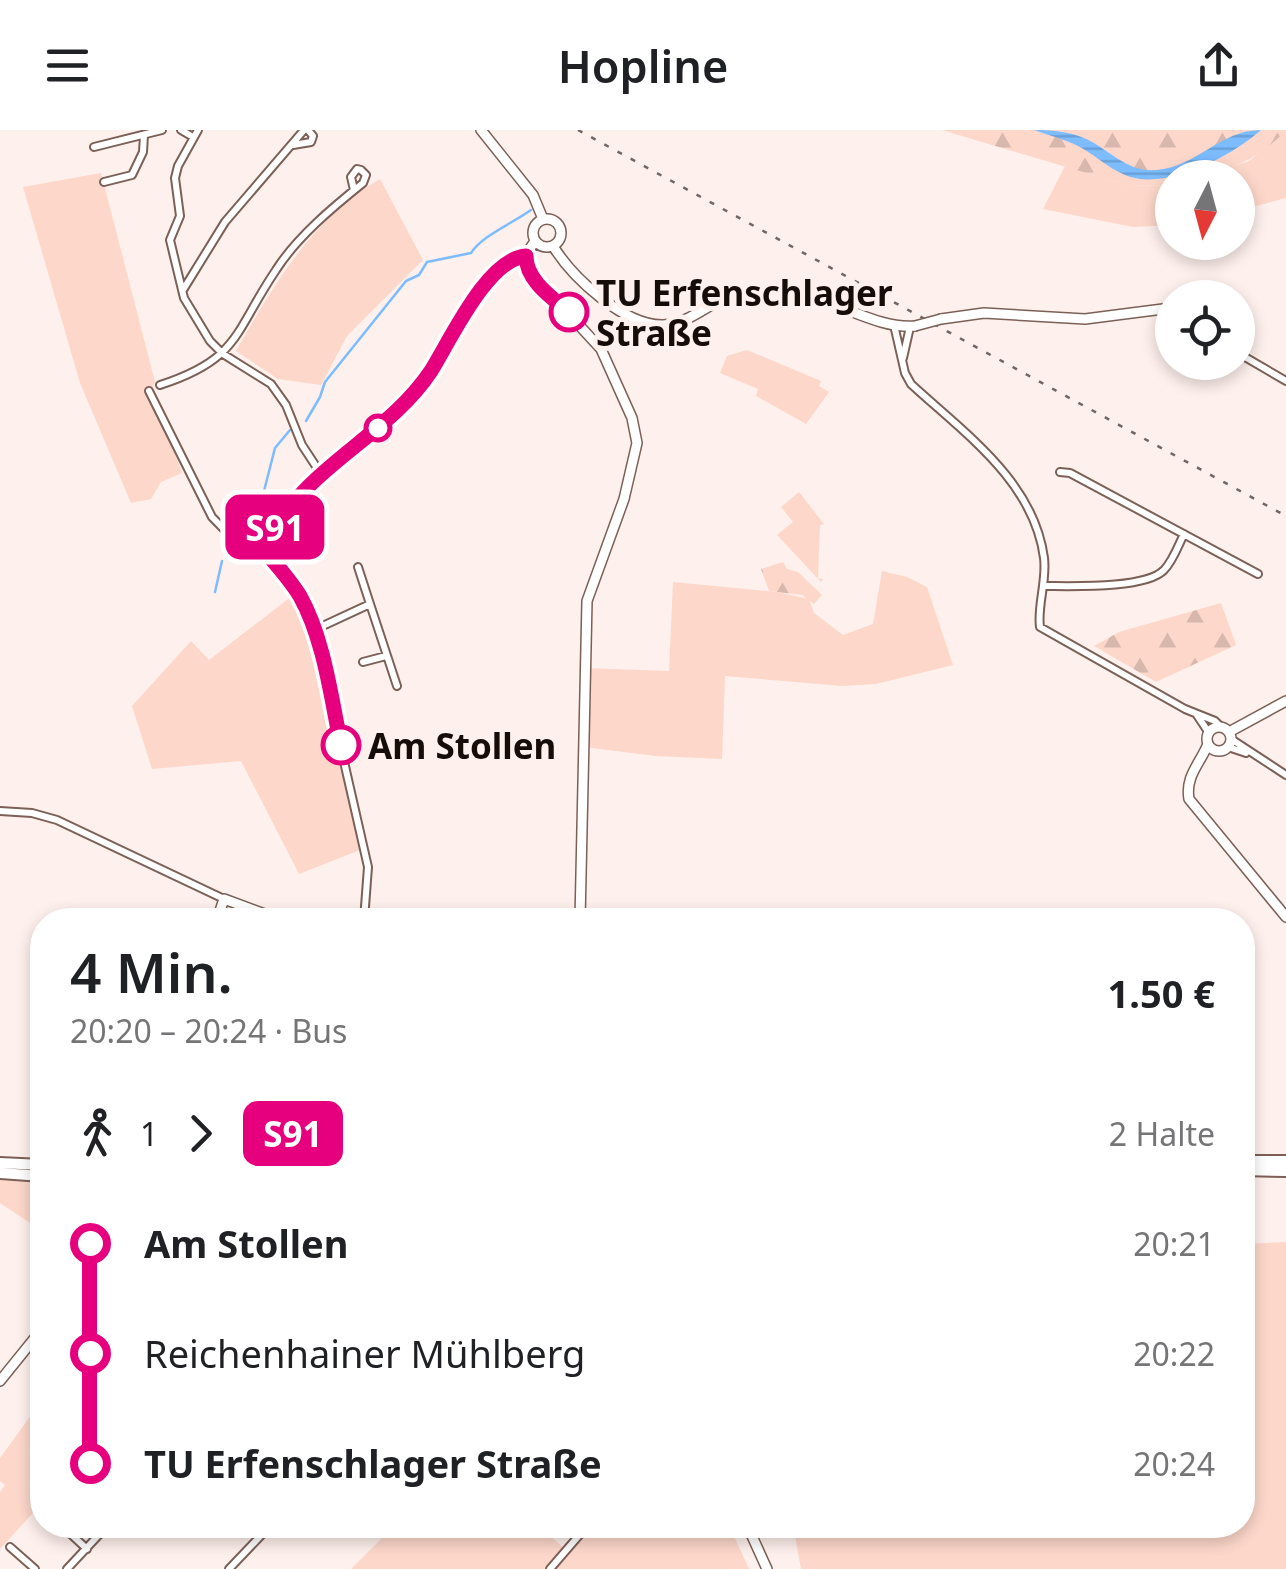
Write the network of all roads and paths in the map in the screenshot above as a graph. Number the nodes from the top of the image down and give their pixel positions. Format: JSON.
{"nodes":[{"id":1,"x":162,"y":130,"type":"edge"},
{"id":2,"x":181,"y":130,"type":"edge"},
{"id":3,"x":306,"y":130,"type":"edge"},
{"id":4,"x":481,"y":130,"type":"edge"},
{"id":5,"x":195,"y":134,"type":"edge"},
{"id":6,"x":144,"y":135,"type":"junction"},
{"id":7,"x":291,"y":146,"type":"junction"},
{"id":8,"x":94,"y":147,"type":"dead end"},
{"id":9,"x":104,"y":182,"type":"dead end"},
{"id":10,"x":354,"y":190,"type":"dead end"},
{"id":11,"x":543,"y":219,"type":"junction"},
{"id":12,"x":535,"y":240,"type":"junction"},
{"id":13,"x":553,"y":246,"type":"junction"},
{"id":14,"x":526,"y":256,"type":"junction"},
{"id":15,"x":182,"y":291,"type":"junction"},
{"id":16,"x":1155,"y":313,"type":"edge"},
{"id":17,"x":894,"y":325,"type":"junction"},
{"id":18,"x":912,"y":326,"type":"junction"},
{"id":19,"x":223,"y":354,"type":"junction"},
{"id":20,"x":902,"y":359,"type":"junction"},
{"id":21,"x":1255,"y":362,"type":"edge"},
{"id":22,"x":1286,"y":381,"type":"edge"},
{"id":23,"x":160,"y":385,"type":"dead end"},
{"id":24,"x":149,"y":391,"type":"dead end"},
{"id":25,"x":1060,"y":472,"type":"dead end"},
{"id":26,"x":321,"y":474,"type":"junction"},
{"id":27,"x":1184,"y":534,"type":"junction"},
{"id":28,"x":250,"y":556,"type":"dead end"},
{"id":29,"x":358,"y":567,"type":"dead end"},
{"id":30,"x":1258,"y":574,"type":"dead end"},
{"id":31,"x":1045,"y":586,"type":"junction"},
{"id":32,"x":370,"y":604,"type":"junction"},
{"id":33,"x":314,"y":630,"type":"junction"},
{"id":34,"x":386,"y":656,"type":"junction"},
{"id":35,"x":362,"y":662,"type":"dead end"},
{"id":36,"x":398,"y":686,"type":"dead end"},
{"id":37,"x":1286,"y":701,"type":"edge"},
{"id":38,"x":1196,"y":714,"type":"junction"},
{"id":39,"x":1228,"y":736,"type":"junction"},
{"id":40,"x":1210,"y":742,"type":"junction"},
{"id":41,"x":1286,"y":774,"type":"edge"},
{"id":42,"x":0,"y":811,"type":"edge"},
{"id":43,"x":224,"y":898,"type":"junction"},
{"id":44,"x":221,"y":908,"type":"edge"},
{"id":45,"x":250,"y":908,"type":"edge"},
{"id":46,"x":365,"y":908,"type":"edge"},
{"id":47,"x":580,"y":908,"type":"edge"},
{"id":48,"x":1286,"y":917,"type":"edge"},
{"id":49,"x":1255,"y":1160,"type":"edge"},
{"id":50,"x":1286,"y":1161,"type":"edge"},
{"id":51,"x":0,"y":1163,"type":"edge"},
{"id":52,"x":30,"y":1164,"type":"edge"},
{"id":53,"x":1255,"y":1170,"type":"edge"},
{"id":54,"x":1286,"y":1171,"type":"edge"},
{"id":55,"x":0,"y":1173,"type":"edge"},
{"id":56,"x":30,"y":1175,"type":"edge"},
{"id":57,"x":30,"y":1344,"type":"edge"},
{"id":58,"x":0,"y":1381,"type":"edge"},
{"id":59,"x":75,"y":1538,"type":"edge"},
{"id":60,"x":96,"y":1538,"type":"edge"},
{"id":61,"x":259,"y":1538,"type":"edge"},
{"id":62,"x":577,"y":1538,"type":"edge"},
{"id":63,"x":753,"y":1538,"type":"edge"},
{"id":64,"x":10,"y":1547,"type":"dead end"},
{"id":65,"x":86,"y":1548,"type":"junction"},
{"id":66,"x":35,"y":1569,"type":"edge"},
{"id":67,"x":68,"y":1569,"type":"edge"},
{"id":68,"x":229,"y":1569,"type":"edge"},
{"id":69,"x":550,"y":1569,"type":"edge"},
{"id":70,"x":767,"y":1569,"type":"edge"}],
"edges":[{"from":1,"to":6,"type":"street"},
{"from":2,"to":5,"type":"street"},
{"from":3,"to":7,"type":"street"},
{"from":3,"to":7,"type":"street"},
{"from":4,"to":11,"type":"main road"},
{"from":5,"to":15,"type":"street"},
{"from":6,"to":8,"type":"street"},
{"from":6,"to":9,"type":"street"},
{"from":7,"to":15,"type":"street"},
{"from":10,"to":19,"type":"street"},
{"from":11,"to":12,"type":"main road"},
{"from":11,"to":13,"type":"main road"},
{"from":12,"to":13,"type":"main road"},
{"from":12,"to":14,"type":"main road"},
{"from":13,"to":17,"type":"main road"},
{"from":14,"to":26,"type":"street"},
{"from":14,"to":47,"type":"main road"},
{"from":15,"to":19,"type":"street"},
{"from":16,"to":18,"type":"main road","bridge":true},
{"from":17,"to":18,"type":"main road"},
{"from":17,"to":20,"type":"street"},
{"from":18,"to":20,"type":"street"},
{"from":19,"to":23,"type":"street"},
{"from":19,"to":26,"type":"street"},
{"from":20,"to":31,"type":"street"},
{"from":21,"to":22,"type":"street"},
{"from":24,"to":28,"type":"street"},
{"from":25,"to":27,"type":"street"},
{"from":26,"to":33,"type":"street"},
{"from":27,"to":30,"type":"street"},
{"from":27,"to":31,"type":"street"},
{"from":29,"to":32,"type":"street"},
{"from":31,"to":38,"type":"street"},
{"from":32,"to":33,"type":"street"},
{"from":32,"to":34,"type":"street"},
{"from":33,"to":46,"type":"street"},
{"from":34,"to":35,"type":"street"},
{"from":34,"to":36,"type":"street"},
{"from":37,"to":39,"type":"main road"},
{"from":38,"to":39,"type":"street"},
{"from":38,"to":40,"type":"street"},
{"from":39,"to":40,"type":"main road"},
{"from":39,"to":40,"type":"main road"},
{"from":39,"to":41,"type":"street"},
{"from":40,"to":48,"type":"main road"},
{"from":42,"to":43,"type":"street"},
{"from":43,"to":44,"type":"main road"},
{"from":43,"to":45,"type":"main road"},
{"from":49,"to":50,"type":"main road"},
{"from":51,"to":52,"type":"main road"},
{"from":53,"to":54,"type":"main road"},
{"from":55,"to":56,"type":"main road"},
{"from":57,"to":58,"type":"main road"},
{"from":59,"to":65,"type":"street"},
{"from":60,"to":65,"type":"street"},
{"from":61,"to":68,"type":"street"},
{"from":62,"to":69,"type":"street"},
{"from":63,"to":70,"type":"main road"},
{"from":64,"to":66,"type":"street"},
{"from":65,"to":67,"type":"street"}]}
